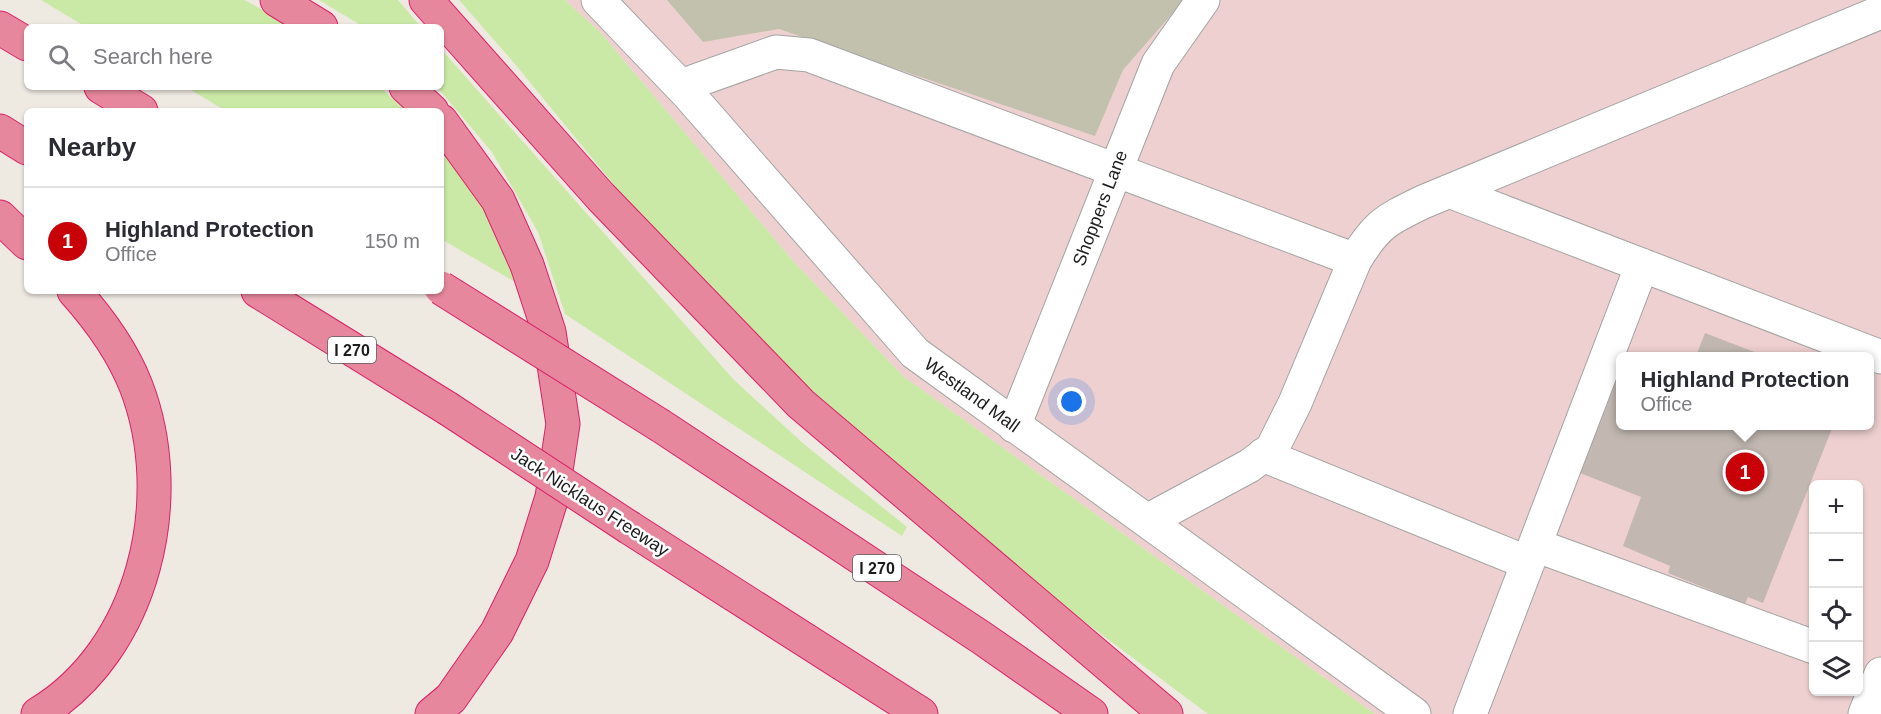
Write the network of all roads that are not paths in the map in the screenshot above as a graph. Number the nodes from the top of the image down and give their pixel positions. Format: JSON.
{"nodes":[{"id":1,"x":278,"y":0,"type":"edge"},
{"id":2,"x":426,"y":0,"type":"edge"},
{"id":3,"x":598,"y":0,"type":"edge"},
{"id":4,"x":1203,"y":0,"type":"edge"},
{"id":5,"x":1881,"y":12,"type":"edge"},
{"id":6,"x":316,"y":24,"type":"edge"},
{"id":7,"x":0,"y":28,"type":"edge"},
{"id":8,"x":24,"y":42,"type":"edge"},
{"id":9,"x":681,"y":86,"type":"junction"},
{"id":10,"x":106,"y":90,"type":"edge"},
{"id":11,"x":409,"y":90,"type":"edge"},
{"id":12,"x":136,"y":108,"type":"edge"},
{"id":13,"x":429,"y":108,"type":"edge"},
{"id":14,"x":444,"y":125,"type":"edge"},
{"id":15,"x":0,"y":131,"type":"edge"},
{"id":16,"x":24,"y":146,"type":"edge"},
{"id":17,"x":1114,"y":171,"type":"junction"},
{"id":18,"x":1449,"y":191,"type":"junction"},
{"id":19,"x":0,"y":217,"type":"edge"},
{"id":20,"x":24,"y":240,"type":"edge"},
{"id":21,"x":1355,"y":260,"type":"junction"},
{"id":22,"x":1642,"y":266,"type":"junction"},
{"id":23,"x":444,"y":290,"type":"edge"},
{"id":24,"x":77,"y":294,"type":"edge"},
{"id":25,"x":263,"y":294,"type":"edge"},
{"id":26,"x":1868,"y":352,"type":"edge"},
{"id":27,"x":1014,"y":426,"type":"junction"},
{"id":28,"x":1263,"y":455,"type":"junction"},
{"id":29,"x":1147,"y":521,"type":"junction"},
{"id":30,"x":1531,"y":554,"type":"junction"},
{"id":31,"x":1809,"y":645,"type":"edge"},
{"id":32,"x":1863,"y":665,"type":"edge"},
{"id":33,"x":1881,"y":673,"type":"edge"},
{"id":34,"x":38,"y":714,"type":"edge"},
{"id":35,"x":432,"y":714,"type":"edge"},
{"id":36,"x":921,"y":714,"type":"edge"},
{"id":37,"x":1091,"y":714,"type":"edge"},
{"id":38,"x":1166,"y":714,"type":"edge"},
{"id":39,"x":1414,"y":714,"type":"edge"},
{"id":40,"x":1470,"y":714,"type":"edge"},
{"id":41,"x":1865,"y":714,"type":"edge"}],
"edges":[{"from":1,"to":6,"type":"highway"},
{"from":2,"to":38,"type":"highway"},
{"from":3,"to":9,"type":"lane","name":"Westland Mall"},
{"from":4,"to":17,"type":"lane","name":"Shoppers Lane"},
{"from":5,"to":18,"type":"lane"},
{"from":7,"to":8,"type":"highway"},
{"from":9,"to":17,"type":"lane"},
{"from":9,"to":27,"type":"lane","name":"Westland Mall"},
{"from":10,"to":12,"type":"highway"},
{"from":11,"to":13,"type":"highway"},
{"from":14,"to":35,"type":"highway"},
{"from":15,"to":16,"type":"highway"},
{"from":17,"to":21,"type":"lane"},
{"from":17,"to":27,"type":"lane","name":"Shoppers Lane"},
{"from":18,"to":21,"type":"lane"},
{"from":18,"to":22,"type":"lane"},
{"from":19,"to":20,"type":"highway"},
{"from":21,"to":28,"type":"lane"},
{"from":22,"to":26,"type":"lane"},
{"from":22,"to":30,"type":"lane"},
{"from":23,"to":37,"type":"highway","number":"I 270","bridge":true},
{"from":24,"to":34,"type":"highway"},
{"from":25,"to":36,"type":"highway","name":"Jack Nicklaus Freeway","number":"I 270","bridge":true},
{"from":27,"to":29,"type":"lane","name":"Westland Mall"},
{"from":28,"to":29,"type":"lane"},
{"from":28,"to":30,"type":"lane"},
{"from":29,"to":39,"type":"lane","name":"Westland Mall"},
{"from":30,"to":31,"type":"lane"},
{"from":30,"to":40,"type":"lane"},
{"from":32,"to":33,"type":"lane"},
{"from":33,"to":41,"type":"lane"}]}
